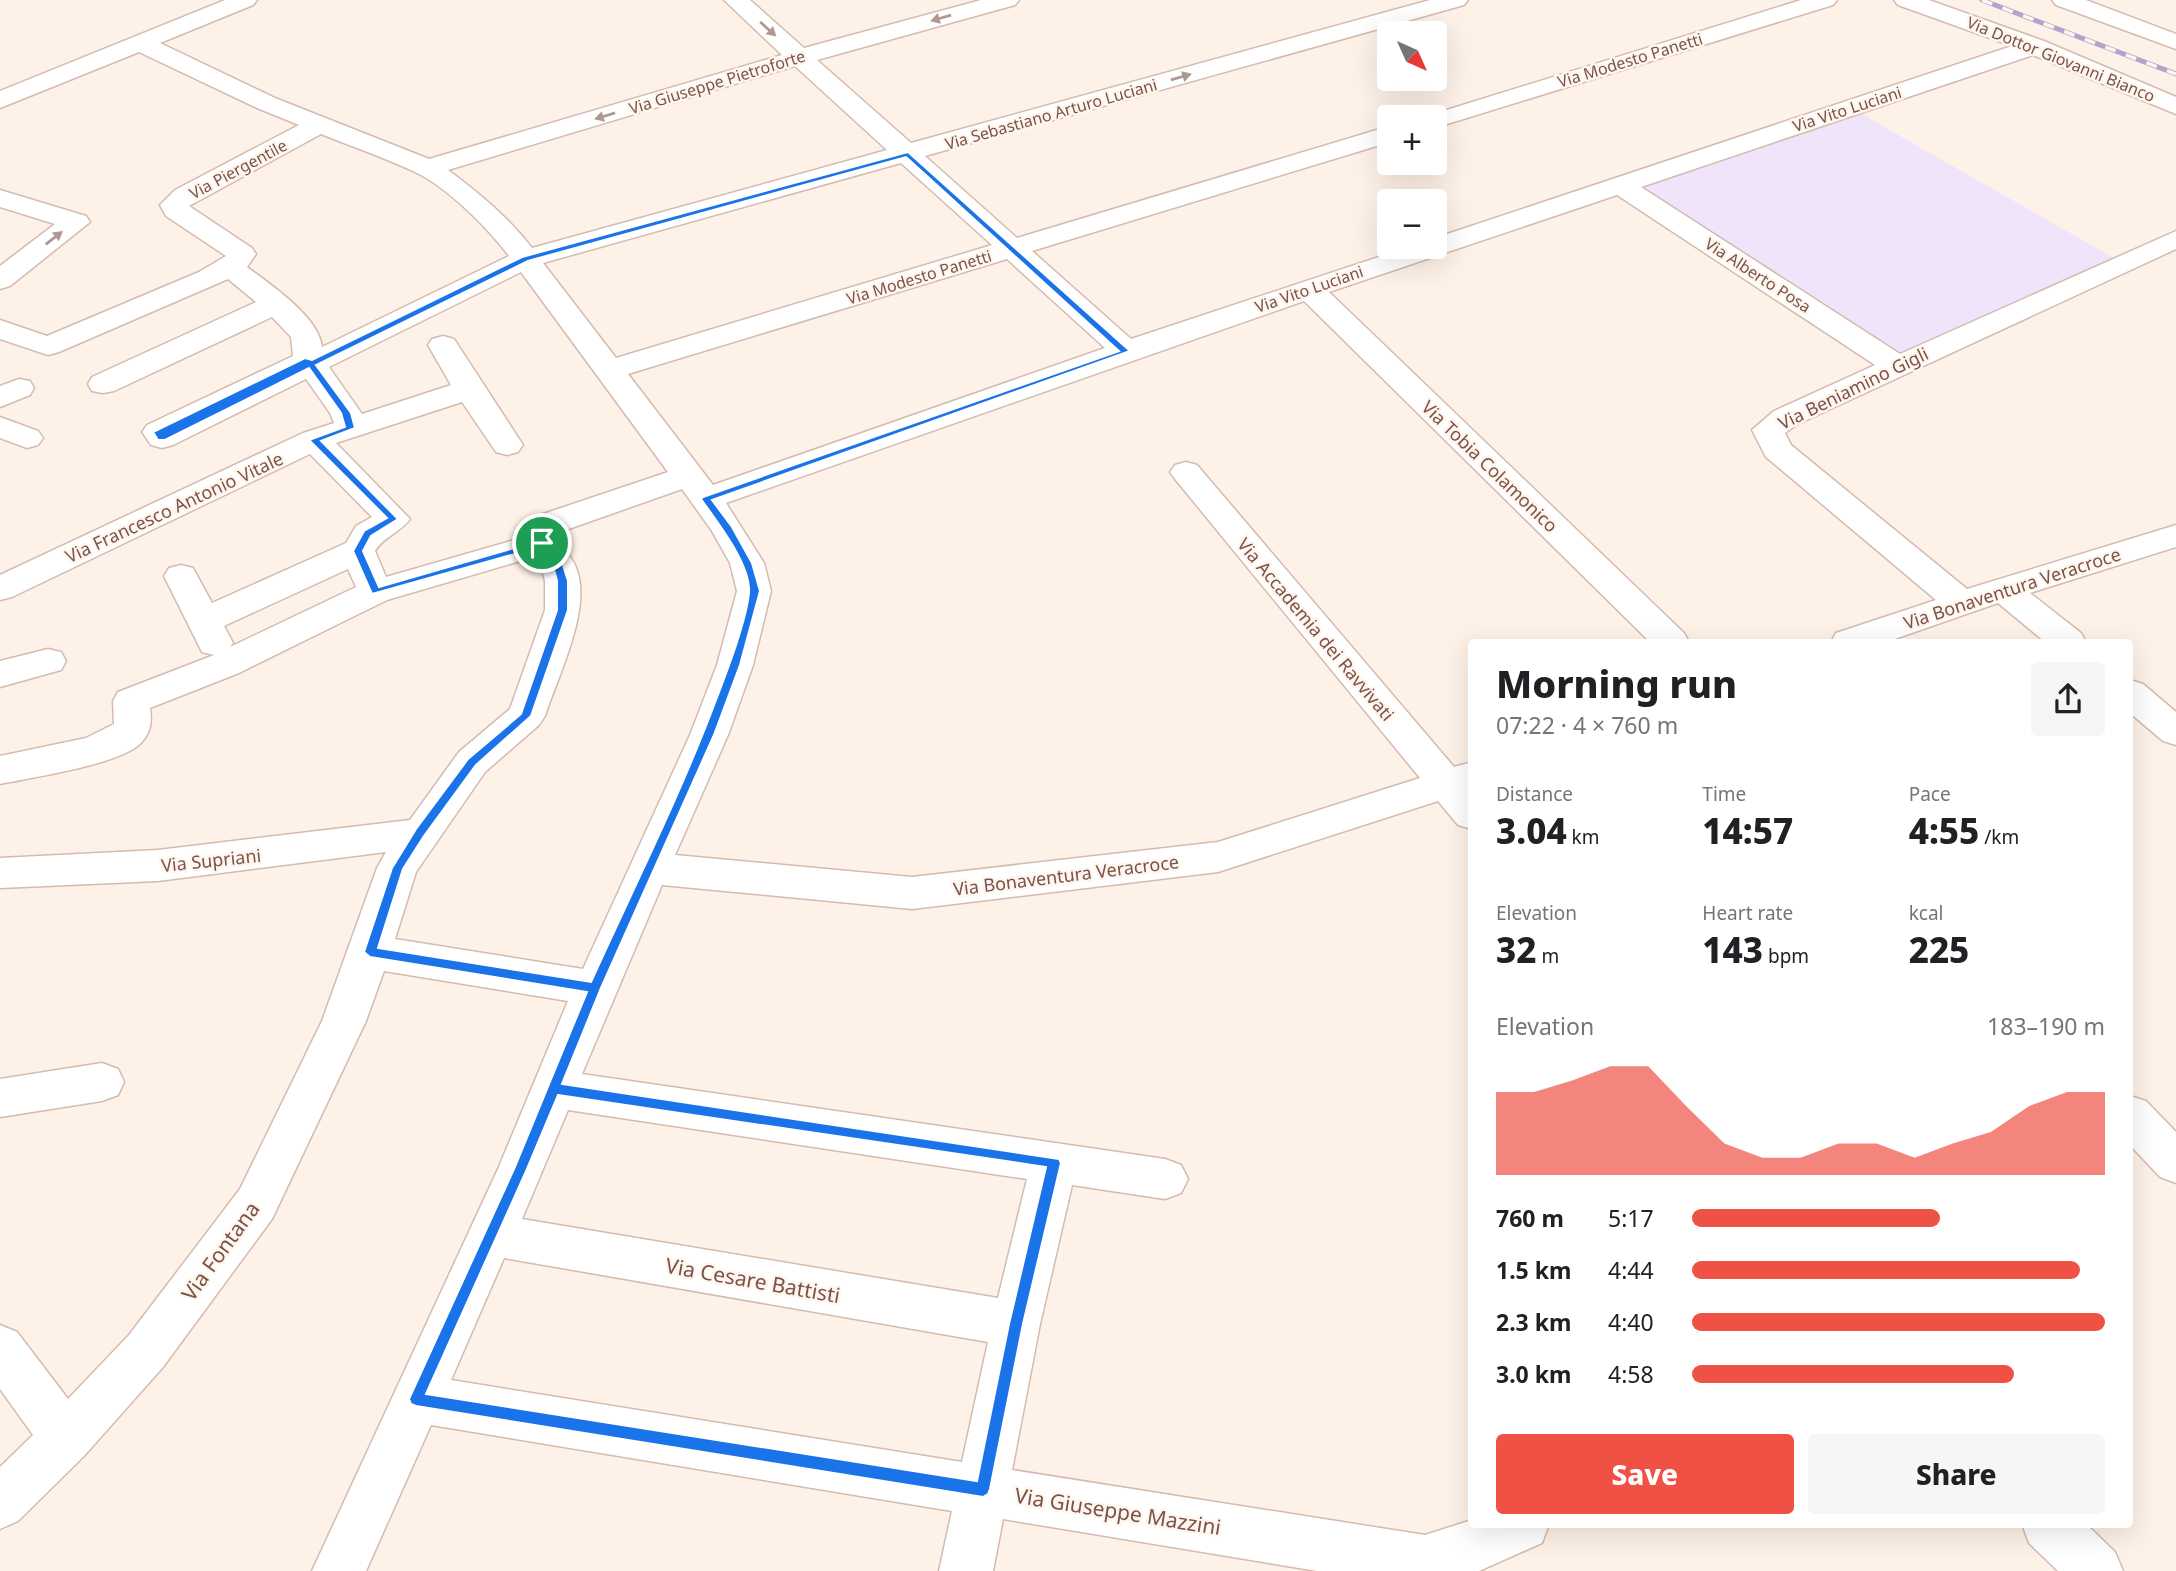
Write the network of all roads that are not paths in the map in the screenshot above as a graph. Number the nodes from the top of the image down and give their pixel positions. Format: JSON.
{"nodes":[{"id":1,"x":244,"y":0,"type":"edge"},
{"id":2,"x":736,"y":0,"type":"edge"},
{"id":3,"x":1007,"y":0,"type":"edge"},
{"id":4,"x":1456,"y":0,"type":"edge"},
{"id":5,"x":1825,"y":0,"type":"edge"},
{"id":6,"x":1906,"y":0,"type":"edge"},
{"id":7,"x":2064,"y":0,"type":"edge"},
{"id":8,"x":2176,"y":43,"type":"edge"},
{"id":9,"x":142,"y":44,"type":"junction"},
{"id":10,"x":2035,"y":46,"type":"junction"},
{"id":11,"x":800,"y":57,"type":"junction"},
{"id":12,"x":0,"y":100,"type":"edge"},
{"id":13,"x":2176,"y":106,"type":"edge"},
{"id":14,"x":1447,"y":116,"type":"edge"},
{"id":15,"x":319,"y":125,"type":"junction"},
{"id":16,"x":1377,"y":138,"type":"edge"},
{"id":17,"x":908,"y":154,"type":"junction"},
{"id":18,"x":428,"y":168,"type":"junction"},
{"id":19,"x":1619,"y":185,"type":"junction"},
{"id":20,"x":0,"y":198,"type":"edge"},
{"id":21,"x":2176,"y":239,"type":"edge"},
{"id":22,"x":1012,"y":249,"type":"junction"},
{"id":23,"x":525,"y":259,"type":"junction"},
{"id":24,"x":229,"y":266,"type":"junction"},
{"id":25,"x":0,"y":280,"type":"edge"},
{"id":26,"x":1309,"y":289,"type":"junction"},
{"id":27,"x":276,"y":304,"type":"junction"},
{"id":28,"x":0,"y":329,"type":"edge"},
{"id":29,"x":443,"y":345,"type":"dead end"},
{"id":30,"x":1126,"y":351,"type":"junction"},
{"id":31,"x":308,"y":360,"type":"junction"},
{"id":32,"x":1897,"y":366,"type":"junction"},
{"id":33,"x":608,"y":370,"type":"junction"},
{"id":34,"x":103,"y":384,"type":"dead end"},
{"id":35,"x":469,"y":389,"type":"junction"},
{"id":36,"x":351,"y":428,"type":"junction"},
{"id":37,"x":314,"y":440,"type":"junction"},
{"id":38,"x":507,"y":445,"type":"dead end"},
{"id":39,"x":1186,"y":472,"type":"dead end"},
{"id":40,"x":697,"y":487,"type":"junction"},
{"id":41,"x":2176,"y":536,"type":"edge"},
{"id":42,"x":542,"y":543,"type":"junction"},
{"id":43,"x":358,"y":551,"type":"junction"},
{"id":44,"x":181,"y":576,"type":"dead end"},
{"id":45,"x":0,"y":589,"type":"edge"},
{"id":46,"x":2003,"y":589,"type":"junction"},
{"id":47,"x":375,"y":592,"type":"junction"},
{"id":48,"x":1962,"y":603,"type":"junction"},
{"id":49,"x":204,"y":621,"type":"junction"},
{"id":50,"x":1668,"y":639,"type":"edge"},
{"id":51,"x":1859,"y":639,"type":"edge"},
{"id":52,"x":2064,"y":639,"type":"edge"},
{"id":53,"x":48,"y":661,"type":"dead end"},
{"id":54,"x":226,"y":664,"type":"junction"},
{"id":55,"x":0,"y":674,"type":"edge"},
{"id":56,"x":2133,"y":696,"type":"edge"},
{"id":57,"x":2176,"y":732,"type":"edge"},
{"id":58,"x":0,"y":770,"type":"edge"},
{"id":59,"x":1459,"y":780,"type":"edge"},
{"id":60,"x":1468,"y":804,"type":"edge"},
{"id":61,"x":420,"y":832,"type":"junction"},
{"id":62,"x":649,"y":867,"type":"junction"},
{"id":63,"x":0,"y":873,"type":"edge"},
{"id":64,"x":370,"y":952,"type":"junction"},
{"id":65,"x":595,"y":988,"type":"junction"},
{"id":66,"x":102,"y":1082,"type":"dead end"},
{"id":67,"x":554,"y":1088,"type":"junction"},
{"id":68,"x":0,"y":1098,"type":"edge"},
{"id":69,"x":2133,"y":1118,"type":"edge"},
{"id":70,"x":1054,"y":1163,"type":"junction"},
{"id":71,"x":2176,"y":1163,"type":"edge"},
{"id":72,"x":1165,"y":1179,"type":"dead end"},
{"id":73,"x":491,"y":1236,"type":"junction"},
{"id":74,"x":1016,"y":1324,"type":"junction"},
{"id":75,"x":0,"y":1348,"type":"edge"},
{"id":76,"x":416,"y":1399,"type":"junction"},
{"id":77,"x":66,"y":1438,"type":"junction"},
{"id":78,"x":983,"y":1489,"type":"junction"},
{"id":79,"x":0,"y":1503,"type":"edge"},
{"id":80,"x":1514,"y":1528,"type":"edge"},
{"id":81,"x":2052,"y":1528,"type":"edge"},
{"id":82,"x":339,"y":1571,"type":"edge"},
{"id":83,"x":966,"y":1571,"type":"edge"},
{"id":84,"x":2096,"y":1571,"type":"edge"}],
"edges":[{"from":1,"to":9,"type":"street"},
{"from":2,"to":11,"type":"street","one_way":true},
{"from":3,"to":11,"type":"street","name":"Via Giuseppe Pietroforte","one_way":true},
{"from":17,"to":4,"type":"street","name":"Via Sebastiano Arturo Luciani","one_way":true},
{"from":5,"to":14,"type":"street","name":"Via Modesto Panetti"},
{"from":6,"to":10,"type":"street","name":"Via Dottor Giovanni Bianco"},
{"from":7,"to":8,"type":"street"},
{"from":9,"to":12,"type":"street"},
{"from":9,"to":15,"type":"street"},
{"from":10,"to":13,"type":"street","name":"Via Dottor Giovanni Bianco"},
{"from":10,"to":19,"type":"street","name":"Via Vito Luciani"},
{"from":11,"to":17,"type":"street"},
{"from":11,"to":18,"type":"street","name":"Via Giuseppe Pietroforte","one_way":true},
{"from":15,"to":18,"type":"street"},
{"from":15,"to":24,"type":"street","name":"Via Piergentile"},
{"from":16,"to":22,"type":"street","name":"Via Modesto Panetti"},
{"from":17,"to":22,"type":"street"},
{"from":17,"to":23,"type":"street","name":"Via Sebastiano Arturo Luciani"},
{"from":18,"to":23,"type":"street"},
{"from":19,"to":26,"type":"street","name":"Via Vito Luciani"},
{"from":19,"to":32,"type":"street","name":"Via Alberto Posa"},
{"from":25,"to":20,"type":"street","one_way":true},
{"from":21,"to":32,"type":"street","name":"Via Beniamino Gigli"},
{"from":22,"to":30,"type":"street"},
{"from":22,"to":33,"type":"street","name":"Via Modesto Panetti"},
{"from":23,"to":31,"type":"street","name":"Via Sebastiano Arturo Luciani"},
{"from":23,"to":33,"type":"street"},
{"from":24,"to":27,"type":"street"},
{"from":24,"to":28,"type":"street"},
{"from":26,"to":30,"type":"street","name":"Via Vito Luciani"},
{"from":26,"to":50,"type":"street","name":"Via Tobia Colamonico"},
{"from":27,"to":31,"type":"street"},
{"from":27,"to":34,"type":"street"},
{"from":29,"to":35,"type":"street"},
{"from":30,"to":40,"type":"street","name":"Via Vito Luciani"},
{"from":31,"to":36,"type":"street"},
{"from":32,"to":48,"type":"street","name":"Via Beniamino Gigli"},
{"from":33,"to":40,"type":"street"},
{"from":35,"to":36,"type":"street","name":"Via Francesco Antonio Vitale"},
{"from":35,"to":38,"type":"street"},
{"from":36,"to":37,"type":"street","name":"Via Francesco Antonio Vitale"},
{"from":37,"to":43,"type":"street"},
{"from":37,"to":45,"type":"street","name":"Via Francesco Antonio Vitale"},
{"from":39,"to":59,"type":"street","name":"Via Accademia dei Ravvivati"},
{"from":40,"to":42,"type":"street","name":"Via Vito Luciani"},
{"from":40,"to":62,"type":"street"},
{"from":41,"to":46,"type":"street","name":"Via Bonaventura Veracroce"},
{"from":42,"to":47,"type":"street"},
{"from":42,"to":61,"type":"street","name":"Via Fontana"},
{"from":43,"to":47,"type":"street"},
{"from":43,"to":49,"type":"street"},
{"from":44,"to":49,"type":"street"},
{"from":46,"to":48,"type":"street","name":"Via Bonaventura Veracroce"},
{"from":46,"to":52,"type":"street"},
{"from":47,"to":54,"type":"street"},
{"from":48,"to":51,"type":"street","name":"Via Bonaventura Veracroce"},
{"from":49,"to":54,"type":"street"},
{"from":53,"to":55,"type":"street"},
{"from":54,"to":58,"type":"street"},
{"from":56,"to":57,"type":"street"},
{"from":59,"to":60,"type":"street","name":"Via Accademia dei Ravvivati"},
{"from":59,"to":62,"type":"street","name":"Via Bonaventura Veracroce"},
{"from":61,"to":63,"type":"street","name":"Via Supriani"},
{"from":61,"to":64,"type":"street","name":"Via Fontana"},
{"from":62,"to":65,"type":"street"},
{"from":64,"to":65,"type":"street"},
{"from":64,"to":77,"type":"street","name":"Via Fontana"},
{"from":65,"to":67,"type":"street"},
{"from":66,"to":68,"type":"street"},
{"from":67,"to":70,"type":"street"},
{"from":67,"to":73,"type":"street"},
{"from":69,"to":71,"type":"street"},
{"from":70,"to":72,"type":"street"},
{"from":70,"to":74,"type":"street"},
{"from":73,"to":74,"type":"street","name":"Via Cesare Battisti"},
{"from":73,"to":76,"type":"street"},
{"from":74,"to":78,"type":"street"},
{"from":75,"to":77,"type":"street"},
{"from":76,"to":78,"type":"street","name":"Via Giuseppe Mazzini"},
{"from":76,"to":82,"type":"street"},
{"from":77,"to":79,"type":"street","name":"Via Fontana"},
{"from":78,"to":80,"type":"street","name":"Via Giuseppe Mazzini"},
{"from":78,"to":83,"type":"street"},
{"from":81,"to":84,"type":"street"}]}
